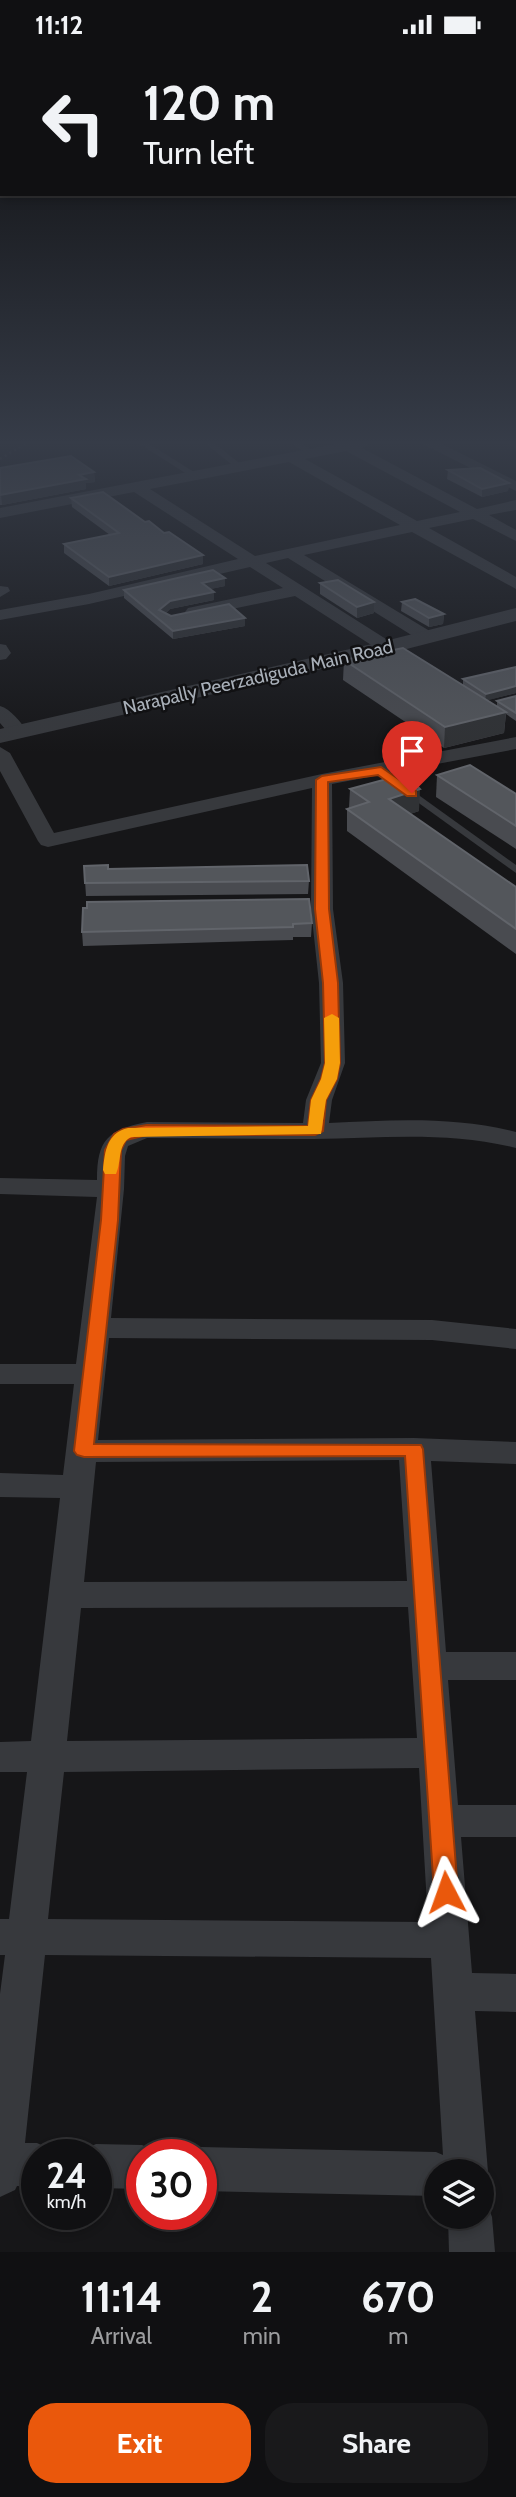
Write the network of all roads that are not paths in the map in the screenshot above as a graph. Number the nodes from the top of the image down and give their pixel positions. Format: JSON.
{"nodes":[{"id":1,"x":228,"y":546,"type":"edge"},
{"id":2,"x":324,"y":546,"type":"edge"},
{"id":3,"x":448,"y":546,"type":"edge"},
{"id":4,"x":290,"y":553,"type":"junction"},
{"id":5,"x":251,"y":561,"type":"junction"},
{"id":6,"x":184,"y":575,"type":"junction"},
{"id":7,"x":516,"y":584,"type":"edge"},
{"id":8,"x":299,"y":590,"type":"junction"},
{"id":9,"x":225,"y":606,"type":"junction"},
{"id":10,"x":516,"y":614,"type":"edge"},
{"id":11,"x":0,"y":615,"type":"edge"},
{"id":12,"x":172,"y":617,"type":"edge"},
{"id":13,"x":427,"y":637,"type":"junction"},
{"id":14,"x":387,"y":647,"type":"junction"},
{"id":15,"x":0,"y":649,"type":"edge"},
{"id":16,"x":0,"y":655,"type":"edge"},
{"id":17,"x":421,"y":670,"type":"edge"},
{"id":18,"x":0,"y":712,"type":"edge"},
{"id":19,"x":9,"y":734,"type":"edge"},
{"id":20,"x":513,"y":734,"type":"edge"},
{"id":21,"x":0,"y":753,"type":"edge"},
{"id":22,"x":381,"y":771,"type":"junction"},
{"id":23,"x":322,"y":780,"type":"junction"},
{"id":24,"x":516,"y":870,"type":"edge"},
{"id":25,"x":315,"y":1131,"type":"junction"},
{"id":26,"x":516,"y":1140,"type":"edge"},
{"id":27,"x":0,"y":1186,"type":"edge"},
{"id":28,"x":111,"y":1189,"type":"junction"},
{"id":29,"x":97,"y":1328,"type":"junction"},
{"id":30,"x":516,"y":1339,"type":"edge"},
{"id":31,"x":0,"y":1374,"type":"edge"},
{"id":32,"x":92,"y":1374,"type":"junction"},
{"id":33,"x":414,"y":1449,"type":"junction"},
{"id":34,"x":84,"y":1451,"type":"junction"},
{"id":35,"x":516,"y":1453,"type":"edge"},
{"id":36,"x":0,"y":1485,"type":"edge"},
{"id":37,"x":79,"y":1487,"type":"junction"},
{"id":38,"x":424,"y":1594,"type":"junction"},
{"id":39,"x":66,"y":1595,"type":"junction"},
{"id":40,"x":429,"y":1666,"type":"junction"},
{"id":41,"x":516,"y":1666,"type":"edge"},
{"id":42,"x":436,"y":1753,"type":"junction"},
{"id":43,"x":47,"y":1756,"type":"junction"},
{"id":44,"x":0,"y":1757,"type":"edge"},
{"id":45,"x":441,"y":1821,"type":"junction"},
{"id":46,"x":516,"y":1821,"type":"edge"},
{"id":47,"x":13,"y":1938,"type":"edge"},
{"id":48,"x":450,"y":1940,"type":"junction"},
{"id":49,"x":453,"y":1992,"type":"junction"},
{"id":50,"x":516,"y":1993,"type":"edge"},
{"id":51,"x":3,"y":2121,"type":"edge"},
{"id":52,"x":465,"y":2159,"type":"edge"},
{"id":53,"x":13,"y":2168,"type":"edge"},
{"id":54,"x":217,"y":2169,"type":"edge"},
{"id":55,"x":424,"y":2174,"type":"edge"},
{"id":56,"x":471,"y":2229,"type":"edge"},
{"id":57,"x":472,"y":2252,"type":"edge"}],
"edges":[{"from":1,"to":5,"type":"street"},
{"from":2,"to":4,"type":"street"},
{"from":3,"to":7,"type":"street"},
{"from":4,"to":5,"type":"street"},
{"from":4,"to":13,"type":"street"},
{"from":5,"to":6,"type":"street"},
{"from":5,"to":8,"type":"street"},
{"from":6,"to":9,"type":"street"},
{"from":6,"to":11,"type":"street"},
{"from":8,"to":9,"type":"street"},
{"from":8,"to":14,"type":"street"},
{"from":9,"to":12,"type":"street"},
{"from":10,"to":13,"type":"street","name":"Narapally Peerzadiguda Main Road"},
{"from":13,"to":14,"type":"street","name":"Narapally Peerzadiguda Main Road"},
{"from":14,"to":17,"type":"street"},
{"from":14,"to":19,"type":"street","name":"Narapally Peerzadiguda Main Road"},
{"from":15,"to":16,"type":"street"},
{"from":18,"to":19,"type":"street"},
{"from":20,"to":22,"type":"street"},
{"from":21,"to":23,"type":"street"},
{"from":22,"to":23,"type":"street"},
{"from":22,"to":24,"type":"lane"},
{"from":23,"to":25,"type":"street"},
{"from":25,"to":26,"type":"street"},
{"from":25,"to":28,"type":"street"},
{"from":27,"to":28,"type":"street"},
{"from":28,"to":29,"type":"street"},
{"from":29,"to":30,"type":"street"},
{"from":29,"to":32,"type":"street"},
{"from":31,"to":32,"type":"street"},
{"from":32,"to":34,"type":"street"},
{"from":33,"to":34,"type":"street"},
{"from":33,"to":35,"type":"street"},
{"from":33,"to":38,"type":"street"},
{"from":34,"to":37,"type":"street"},
{"from":36,"to":37,"type":"street"},
{"from":37,"to":39,"type":"street"},
{"from":38,"to":39,"type":"street"},
{"from":38,"to":40,"type":"street"},
{"from":39,"to":43,"type":"street"},
{"from":40,"to":41,"type":"street"},
{"from":40,"to":42,"type":"street"},
{"from":42,"to":43,"type":"street"},
{"from":42,"to":45,"type":"street"},
{"from":43,"to":44,"type":"street"},
{"from":43,"to":47,"type":"street"},
{"from":45,"to":46,"type":"street"},
{"from":45,"to":48,"type":"street"},
{"from":47,"to":48,"type":"street"},
{"from":47,"to":51,"type":"street"},
{"from":48,"to":49,"type":"street"},
{"from":49,"to":50,"type":"street"},
{"from":49,"to":52,"type":"street"},
{"from":51,"to":53,"type":"street"},
{"from":54,"to":55,"type":"street"},
{"from":56,"to":57,"type":"street"}]}
